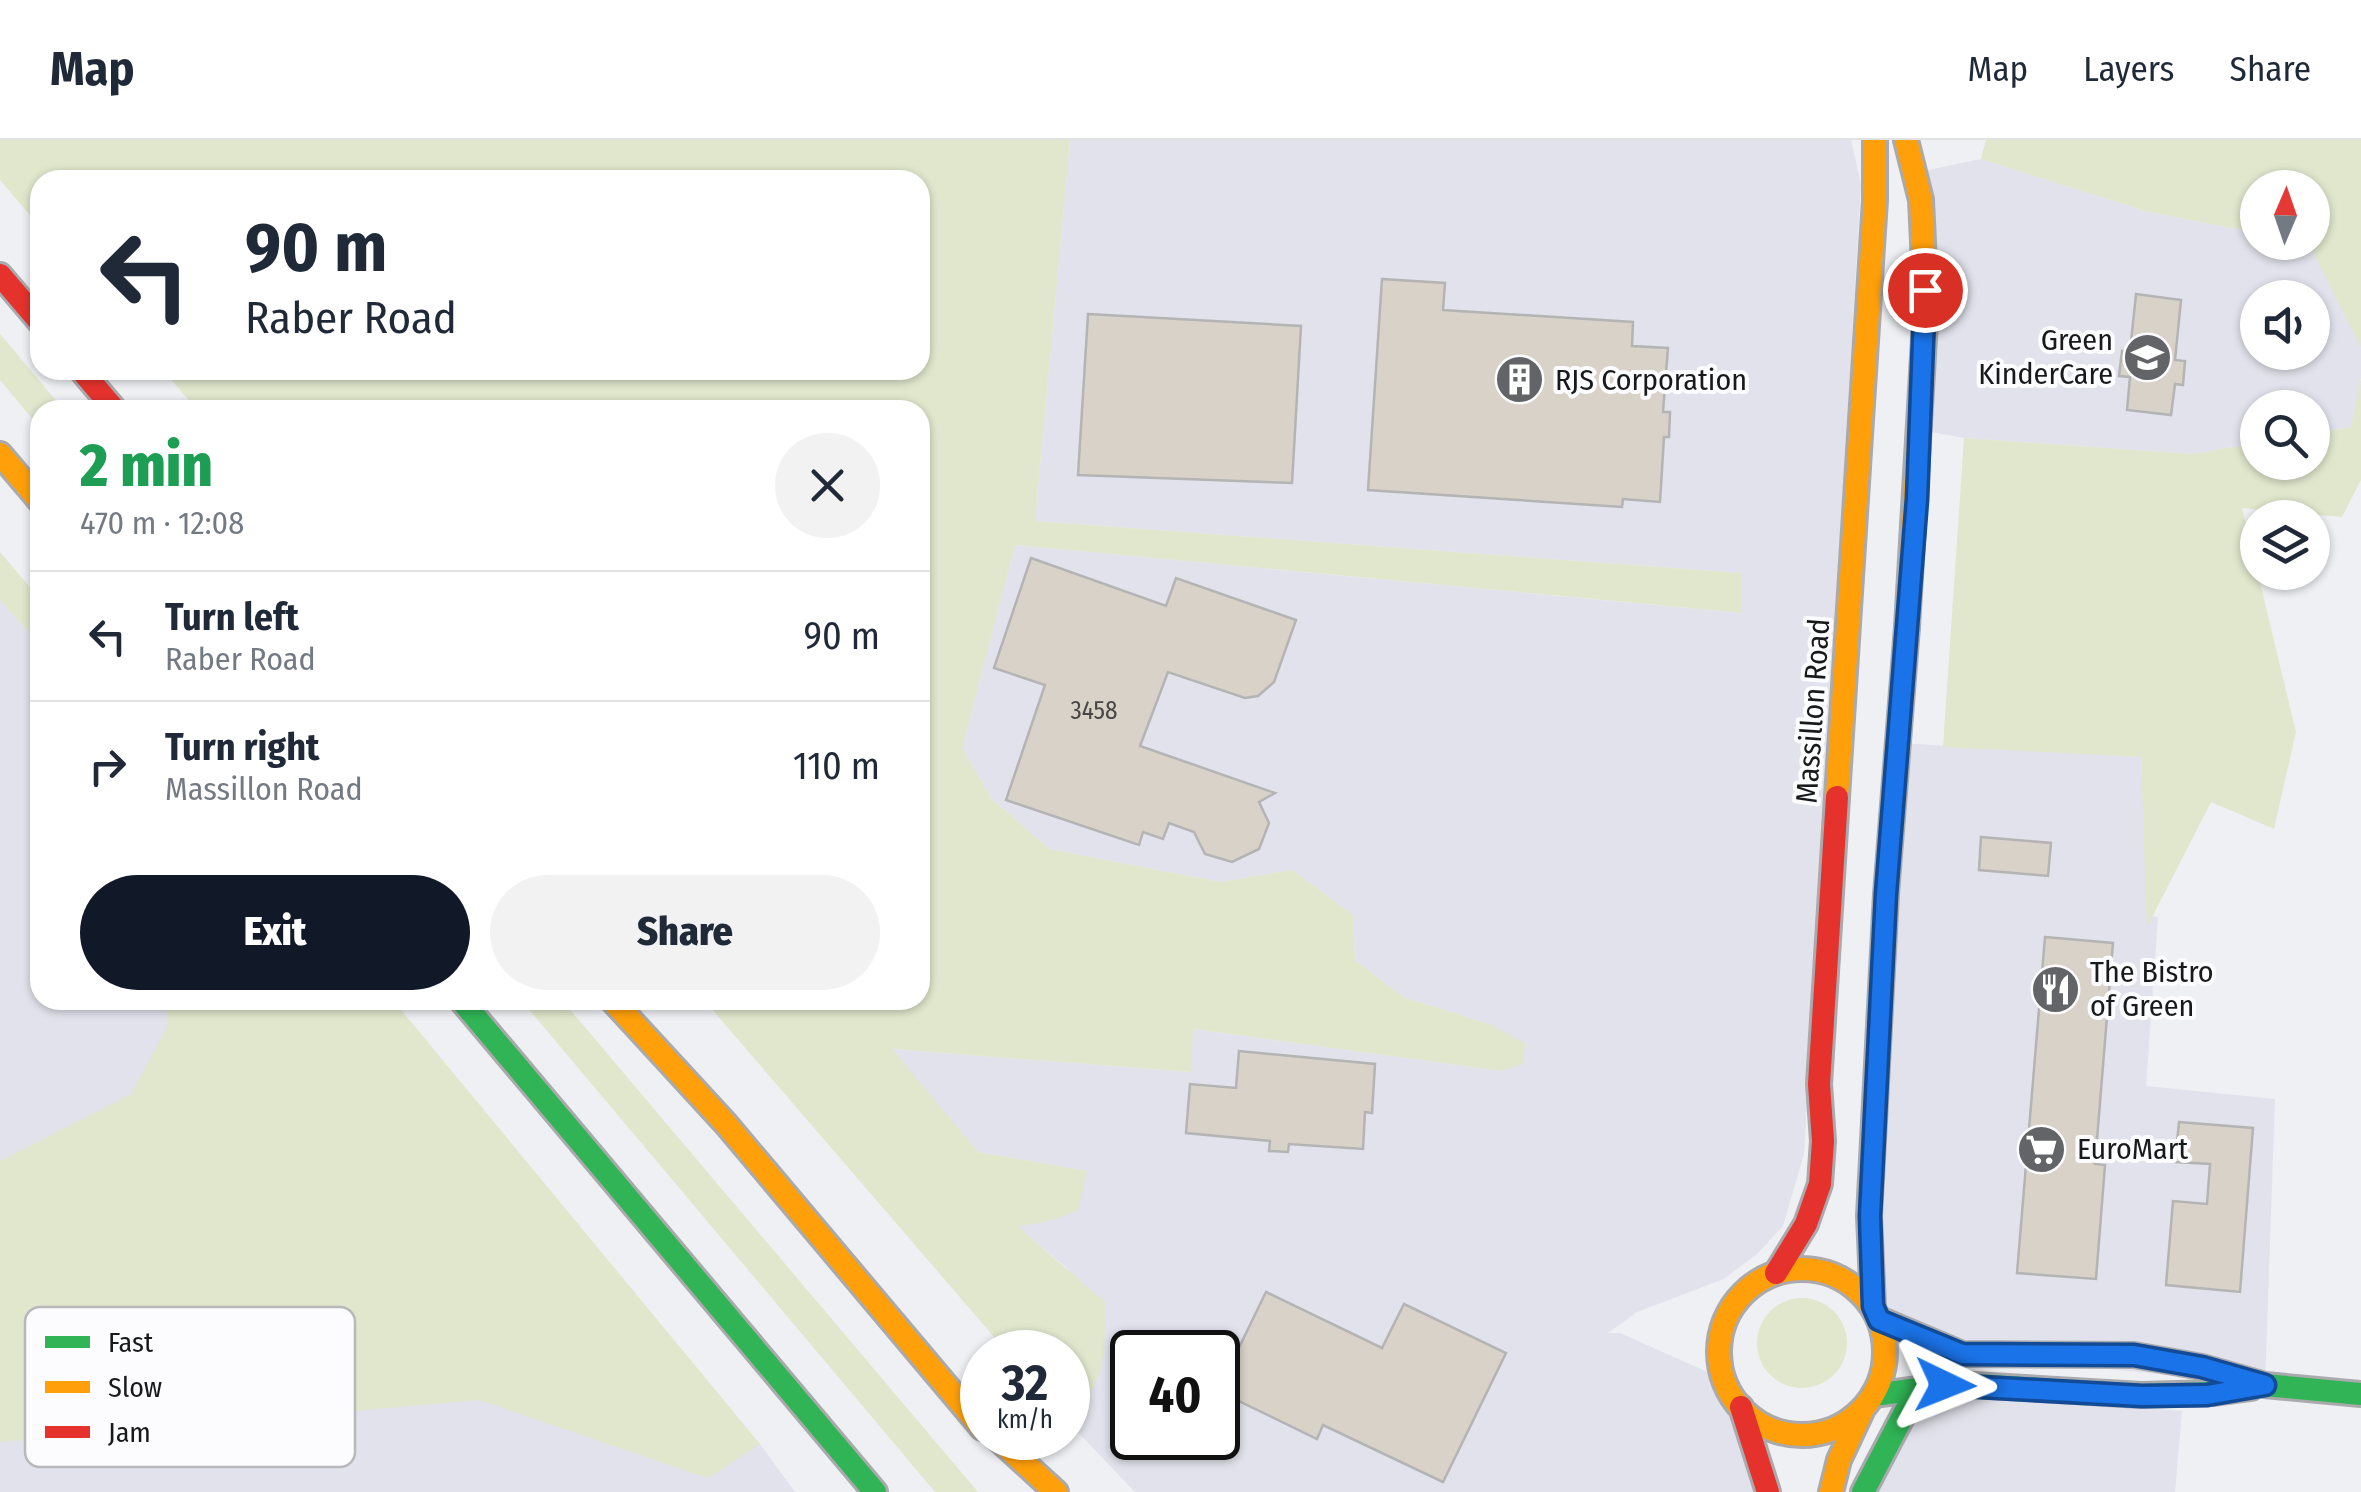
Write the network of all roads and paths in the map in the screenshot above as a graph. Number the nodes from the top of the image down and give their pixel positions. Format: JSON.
{"nodes":[{"id":1,"x":1875,"y":140,"type":"edge"},
{"id":2,"x":1906,"y":140,"type":"edge"},
{"id":3,"x":0,"y":274,"type":"edge"},
{"id":4,"x":30,"y":310,"type":"edge"},
{"id":5,"x":90,"y":380,"type":"edge"},
{"id":6,"x":106,"y":400,"type":"edge"},
{"id":7,"x":0,"y":454,"type":"edge"},
{"id":8,"x":30,"y":489,"type":"edge"},
{"id":9,"x":469,"y":1010,"type":"edge"},
{"id":10,"x":621,"y":1010,"type":"edge"},
{"id":11,"x":1776,"y":1272,"type":"junction"},
{"id":12,"x":1876,"y":1313,"type":"junction"},
{"id":13,"x":2265,"y":1385,"type":"junction"},
{"id":14,"x":1917,"y":1389,"type":"junction"},
{"id":15,"x":2361,"y":1394,"type":"edge"},
{"id":16,"x":960,"y":1400,"type":"edge"},
{"id":17,"x":1867,"y":1403,"type":"junction"},
{"id":18,"x":1741,"y":1407,"type":"junction"},
{"id":19,"x":1011,"y":1460,"type":"edge"},
{"id":20,"x":1019,"y":1460,"type":"edge"},
{"id":21,"x":875,"y":1492,"type":"edge"},
{"id":22,"x":1035,"y":1492,"type":"edge"},
{"id":23,"x":1056,"y":1492,"type":"edge"},
{"id":24,"x":1768,"y":1492,"type":"edge"},
{"id":25,"x":1831,"y":1492,"type":"edge"},
{"id":26,"x":1863,"y":1492,"type":"edge"}],
"edges":[{"from":1,"to":11,"type":"main road","name":"Massillon Road"},
{"from":2,"to":12,"type":"main road"},
{"from":3,"to":4,"type":"main road"},
{"from":5,"to":6,"type":"main road"},
{"from":7,"to":8,"type":"main road"},
{"from":9,"to":21,"type":"main road"},
{"from":10,"to":16,"type":"main road"},
{"from":11,"to":12,"type":"main road"},
{"from":11,"to":18,"type":"main road"},
{"from":12,"to":13,"type":"main road"},
{"from":12,"to":17,"type":"main road"},
{"from":13,"to":14,"type":"main road"},
{"from":13,"to":15,"type":"main road"},
{"from":14,"to":17,"type":"main road"},
{"from":14,"to":26,"type":"main road"},
{"from":17,"to":18,"type":"main road"},
{"from":17,"to":25,"type":"main road"},
{"from":18,"to":24,"type":"main road"},
{"from":19,"to":22,"type":"main road"},
{"from":20,"to":23,"type":"main road"}]}
